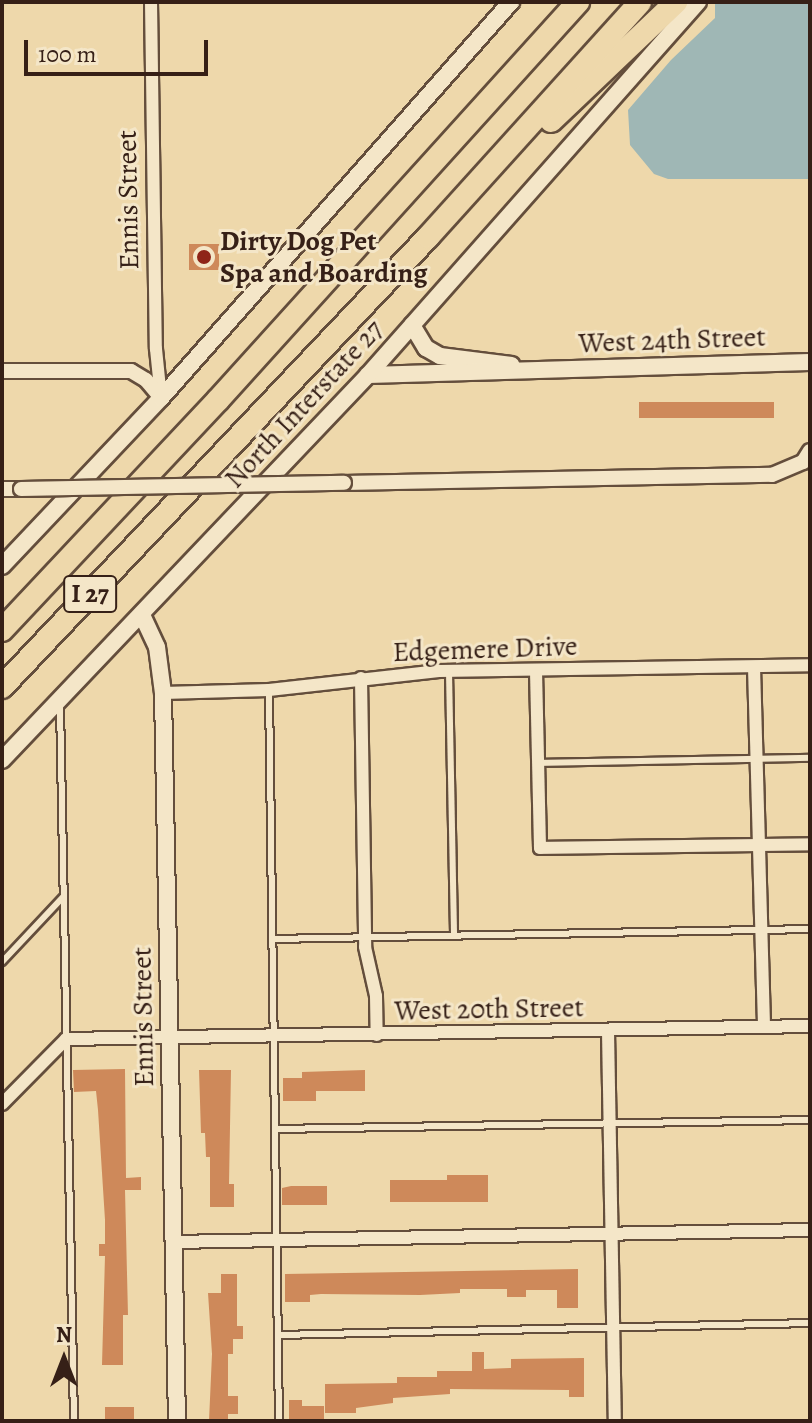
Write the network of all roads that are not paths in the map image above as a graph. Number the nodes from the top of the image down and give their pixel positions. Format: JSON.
{"nodes":[{"id":1,"x":151,"y":2,"type":"edge"},
{"id":2,"x":511,"y":2,"type":"edge"},
{"id":3,"x":567,"y":2,"type":"edge"},
{"id":4,"x":578,"y":2,"type":"edge"},
{"id":5,"x":640,"y":2,"type":"edge"},
{"id":6,"x":676,"y":2,"type":"edge"},
{"id":7,"x":698,"y":2,"type":"edge"},
{"id":8,"x":507,"y":79,"type":"junction"},
{"id":9,"x":428,"y":237,"type":"junction"},
{"id":10,"x":412,"y":325,"type":"junction"},
{"id":11,"x":810,"y":362,"type":"edge"},
{"id":12,"x":536,"y":370,"type":"junction"},
{"id":13,"x":2,"y":371,"type":"edge"},
{"id":14,"x":368,"y":375,"type":"junction"},
{"id":15,"x":161,"y":398,"type":"junction"},
{"id":16,"x":810,"y":451,"type":"edge"},
{"id":17,"x":2,"y":489,"type":"edge"},
{"id":18,"x":2,"y":566,"type":"edge"},
{"id":19,"x":142,"y":615,"type":"junction"},
{"id":20,"x":2,"y":630,"type":"edge"},
{"id":21,"x":810,"y":665,"type":"edge"},
{"id":22,"x":754,"y":667,"type":"junction"},
{"id":23,"x":449,"y":671,"type":"junction"},
{"id":24,"x":536,"y":671,"type":"junction"},
{"id":25,"x":361,"y":678,"type":"junction"},
{"id":26,"x":2,"y":687,"type":"edge"},
{"id":27,"x":269,"y":690,"type":"junction"},
{"id":28,"x":163,"y":693,"type":"junction"},
{"id":29,"x":60,"y":701,"type":"junction"},
{"id":30,"x":810,"y":758,"type":"edge"},
{"id":31,"x":756,"y":759,"type":"junction"},
{"id":32,"x":2,"y":760,"type":"edge"},
{"id":33,"x":538,"y":763,"type":"junction"},
{"id":34,"x":810,"y":844,"type":"edge"},
{"id":35,"x":757,"y":845,"type":"junction"},
{"id":36,"x":63,"y":897,"type":"junction"},
{"id":37,"x":810,"y":929,"type":"edge"},
{"id":38,"x":761,"y":930,"type":"junction"},
{"id":39,"x":454,"y":936,"type":"junction"},
{"id":40,"x":365,"y":937,"type":"junction"},
{"id":41,"x":272,"y":939,"type":"junction"},
{"id":42,"x":2,"y":962,"type":"edge"},
{"id":43,"x":810,"y":1026,"type":"edge"},
{"id":44,"x":764,"y":1027,"type":"junction"},
{"id":45,"x":608,"y":1031,"type":"junction"},
{"id":46,"x":377,"y":1035,"type":"junction"},
{"id":47,"x":273,"y":1036,"type":"junction"},
{"id":48,"x":169,"y":1037,"type":"junction"},
{"id":49,"x":66,"y":1039,"type":"junction"},
{"id":50,"x":2,"y":1104,"type":"edge"},
{"id":51,"x":810,"y":1120,"type":"edge"},
{"id":52,"x":610,"y":1123,"type":"junction"},
{"id":53,"x":275,"y":1129,"type":"junction"},
{"id":54,"x":810,"y":1230,"type":"edge"},
{"id":55,"x":612,"y":1235,"type":"junction"},
{"id":56,"x":276,"y":1240,"type":"junction"},
{"id":57,"x":173,"y":1242,"type":"junction"},
{"id":58,"x":810,"y":1323,"type":"edge"},
{"id":59,"x":614,"y":1327,"type":"junction"},
{"id":60,"x":278,"y":1335,"type":"junction"},
{"id":61,"x":74,"y":1421,"type":"edge"},
{"id":62,"x":177,"y":1421,"type":"edge"},
{"id":63,"x":279,"y":1421,"type":"edge"},
{"id":64,"x":615,"y":1421,"type":"edge"}],
"edges":[{"from":1,"to":15,"type":"street","name":"Ennis Street"},
{"from":2,"to":15,"type":"main road"},
{"from":3,"to":8,"type":"highway"},
{"from":4,"to":8,"type":"highway","number":"I 27"},
{"from":5,"to":9,"type":"highway","number":"I 27"},
{"from":6,"to":9,"type":"highway"},
{"from":7,"to":10,"type":"main road","name":"North Interstate 27"},
{"from":8,"to":20,"type":"highway","number":"I 27"},
{"from":9,"to":26,"type":"highway","number":"I 27"},
{"from":10,"to":12,"type":"main road","name":"West 24th Street"},
{"from":10,"to":14,"type":"main road","name":"North Interstate 27"},
{"from":11,"to":12,"type":"main road","name":"West 24th Street"},
{"from":12,"to":14,"type":"main road","name":"West 24th Street"},
{"from":13,"to":15,"type":"street"},
{"from":14,"to":19,"type":"main road","name":"North Interstate 27"},
{"from":15,"to":18,"type":"main road"},
{"from":16,"to":17,"type":"street","bridge":true},
{"from":19,"to":28,"type":"main road","name":"Ennis Street"},
{"from":19,"to":29,"type":"main road","name":"North Interstate 27"},
{"from":21,"to":22,"type":"street","name":"Edgemere Drive"},
{"from":22,"to":24,"type":"street","name":"Edgemere Drive"},
{"from":22,"to":31,"type":"street"},
{"from":23,"to":24,"type":"street","name":"Edgemere Drive"},
{"from":23,"to":25,"type":"street","name":"Edgemere Drive"},
{"from":23,"to":39,"type":"lane"},
{"from":24,"to":33,"type":"street"},
{"from":25,"to":27,"type":"street","name":"Edgemere Drive"},
{"from":25,"to":40,"type":"street"},
{"from":27,"to":28,"type":"street","name":"Edgemere Drive"},
{"from":27,"to":41,"type":"lane"},
{"from":28,"to":48,"type":"main road","name":"Ennis Street"},
{"from":29,"to":32,"type":"main road","name":"North Interstate 27"},
{"from":29,"to":36,"type":"lane"},
{"from":30,"to":31,"type":"lane"},
{"from":31,"to":33,"type":"lane"},
{"from":31,"to":35,"type":"street"},
{"from":33,"to":35,"type":"street"},
{"from":34,"to":35,"type":"street"},
{"from":35,"to":38,"type":"street"},
{"from":36,"to":42,"type":"lane"},
{"from":36,"to":49,"type":"lane"},
{"from":37,"to":38,"type":"lane"},
{"from":38,"to":39,"type":"lane"},
{"from":38,"to":44,"type":"street"},
{"from":39,"to":40,"type":"lane"},
{"from":40,"to":41,"type":"lane"},
{"from":40,"to":46,"type":"street"},
{"from":41,"to":47,"type":"lane"},
{"from":43,"to":44,"type":"street","name":"West 20th Street"},
{"from":44,"to":45,"type":"street","name":"West 20th Street"},
{"from":45,"to":46,"type":"street","name":"West 20th Street"},
{"from":45,"to":52,"type":"street"},
{"from":46,"to":47,"type":"street","name":"West 20th Street"},
{"from":47,"to":48,"type":"street","name":"West 20th Street"},
{"from":47,"to":53,"type":"lane"},
{"from":48,"to":49,"type":"street","name":"West 20th Street"},
{"from":48,"to":57,"type":"main road","name":"Ennis Street"},
{"from":49,"to":50,"type":"street"},
{"from":49,"to":61,"type":"lane"},
{"from":51,"to":52,"type":"lane"},
{"from":52,"to":53,"type":"lane"},
{"from":52,"to":55,"type":"street"},
{"from":53,"to":56,"type":"lane"},
{"from":54,"to":55,"type":"street"},
{"from":55,"to":56,"type":"street"},
{"from":55,"to":59,"type":"street"},
{"from":56,"to":57,"type":"street"},
{"from":56,"to":60,"type":"lane"},
{"from":57,"to":62,"type":"main road","name":"Ennis Street"},
{"from":58,"to":59,"type":"lane"},
{"from":59,"to":60,"type":"lane"},
{"from":59,"to":64,"type":"street"},
{"from":60,"to":63,"type":"lane"}]}
